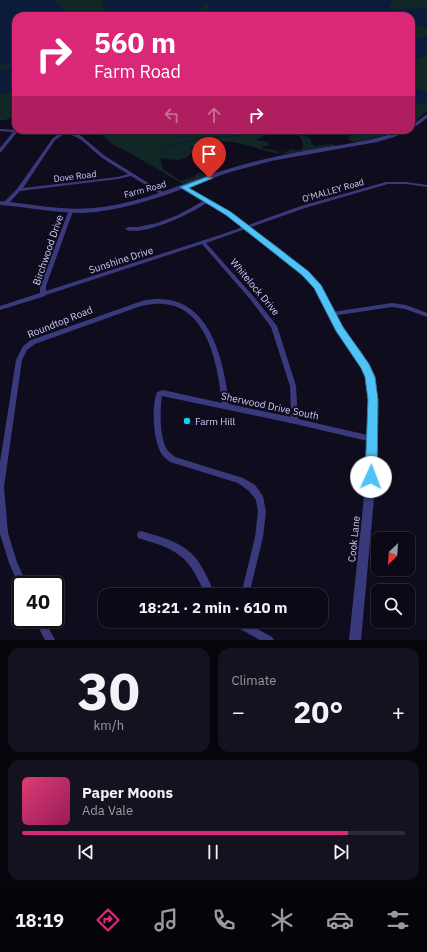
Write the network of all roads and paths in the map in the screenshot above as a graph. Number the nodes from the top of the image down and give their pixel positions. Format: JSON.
{"nodes":[{"id":1,"x":427,"y":116,"type":"edge"},
{"id":2,"x":415,"y":125,"type":"edge"},
{"id":3,"x":0,"y":130,"type":"edge"},
{"id":4,"x":12,"y":131,"type":"edge"},
{"id":5,"x":14,"y":134,"type":"edge"},
{"id":6,"x":62,"y":134,"type":"edge"},
{"id":7,"x":72,"y":134,"type":"edge"},
{"id":8,"x":393,"y":134,"type":"edge"},
{"id":9,"x":0,"y":151,"type":"edge"},
{"id":10,"x":132,"y":174,"type":"junction"},
{"id":11,"x":427,"y":186,"type":"edge"},
{"id":12,"x":183,"y":187,"type":"junction"},
{"id":13,"x":19,"y":190,"type":"junction"},
{"id":14,"x":164,"y":194,"type":"junction"},
{"id":15,"x":207,"y":201,"type":"junction"},
{"id":16,"x":3,"y":203,"type":"edge"},
{"id":17,"x":71,"y":211,"type":"junction"},
{"id":18,"x":246,"y":228,"type":"junction"},
{"id":19,"x":128,"y":230,"type":"dead end"},
{"id":20,"x":203,"y":242,"type":"junction"},
{"id":21,"x":43,"y":295,"type":"junction"},
{"id":22,"x":0,"y":308,"type":"edge"},
{"id":23,"x":332,"y":314,"type":"junction"},
{"id":24,"x":427,"y":315,"type":"edge"},
{"id":25,"x":226,"y":406,"type":"junction"},
{"id":26,"x":295,"y":421,"type":"junction"},
{"id":27,"x":372,"y":439,"type":"junction"},
{"id":28,"x":2,"y":534,"type":"edge"},
{"id":29,"x":141,"y":535,"type":"dead end"},
{"id":30,"x":19,"y":576,"type":"edge"},
{"id":31,"x":208,"y":588,"type":"edge"},
{"id":32,"x":248,"y":588,"type":"edge"},
{"id":33,"x":44,"y":628,"type":"edge"},
{"id":34,"x":248,"y":628,"type":"edge"},
{"id":35,"x":50,"y":640,"type":"edge"},
{"id":36,"x":269,"y":640,"type":"edge"},
{"id":37,"x":355,"y":640,"type":"edge"}],
"edges":[{"from":1,"to":2,"type":"street"},
{"from":3,"to":4,"type":"street"},
{"from":5,"to":9,"type":"street"},
{"from":6,"to":13,"type":"street"},
{"from":7,"to":10,"type":"street"},
{"from":8,"to":12,"type":"street","name":"Farm Road"},
{"from":10,"to":13,"type":"street","name":"Dove Road"},
{"from":10,"to":14,"type":"street"},
{"from":11,"to":18,"type":"street","name":"O'MALLEY Road"},
{"from":12,"to":14,"type":"street","name":"Farm Road"},
{"from":12,"to":15,"type":"street","name":"Cook Lane"},
{"from":13,"to":16,"type":"street"},
{"from":14,"to":17,"type":"street","name":"Farm Road"},
{"from":15,"to":18,"type":"street","name":"Cook Lane"},
{"from":15,"to":19,"type":"street"},
{"from":16,"to":17,"type":"street","name":"Farm Road"},
{"from":17,"to":21,"type":"street","name":"Birchwood Drive"},
{"from":18,"to":20,"type":"street","name":"Sunshine Drive"},
{"from":18,"to":23,"type":"street","name":"Cook Lane"},
{"from":20,"to":21,"type":"street","name":"Sunshine Drive"},
{"from":20,"to":26,"type":"street","name":"Whitelock Drive"},
{"from":21,"to":22,"type":"street","name":"Sunshine Drive"},
{"from":23,"to":24,"type":"street"},
{"from":23,"to":27,"type":"street","name":"Cook Lane"},
{"from":25,"to":26,"type":"street","name":"Sherwood Drive South"},
{"from":25,"to":28,"type":"street","name":"Roundtop Road"},
{"from":25,"to":32,"type":"street","name":"Sherwood Drive South"},
{"from":26,"to":27,"type":"street","name":"Sherwood Drive South"},
{"from":27,"to":37,"type":"street","name":"Cook Lane"},
{"from":28,"to":30,"type":"street","name":"Roundtop Road"},
{"from":29,"to":31,"type":"street"},
{"from":33,"to":35,"type":"street"},
{"from":34,"to":36,"type":"street"}]}
